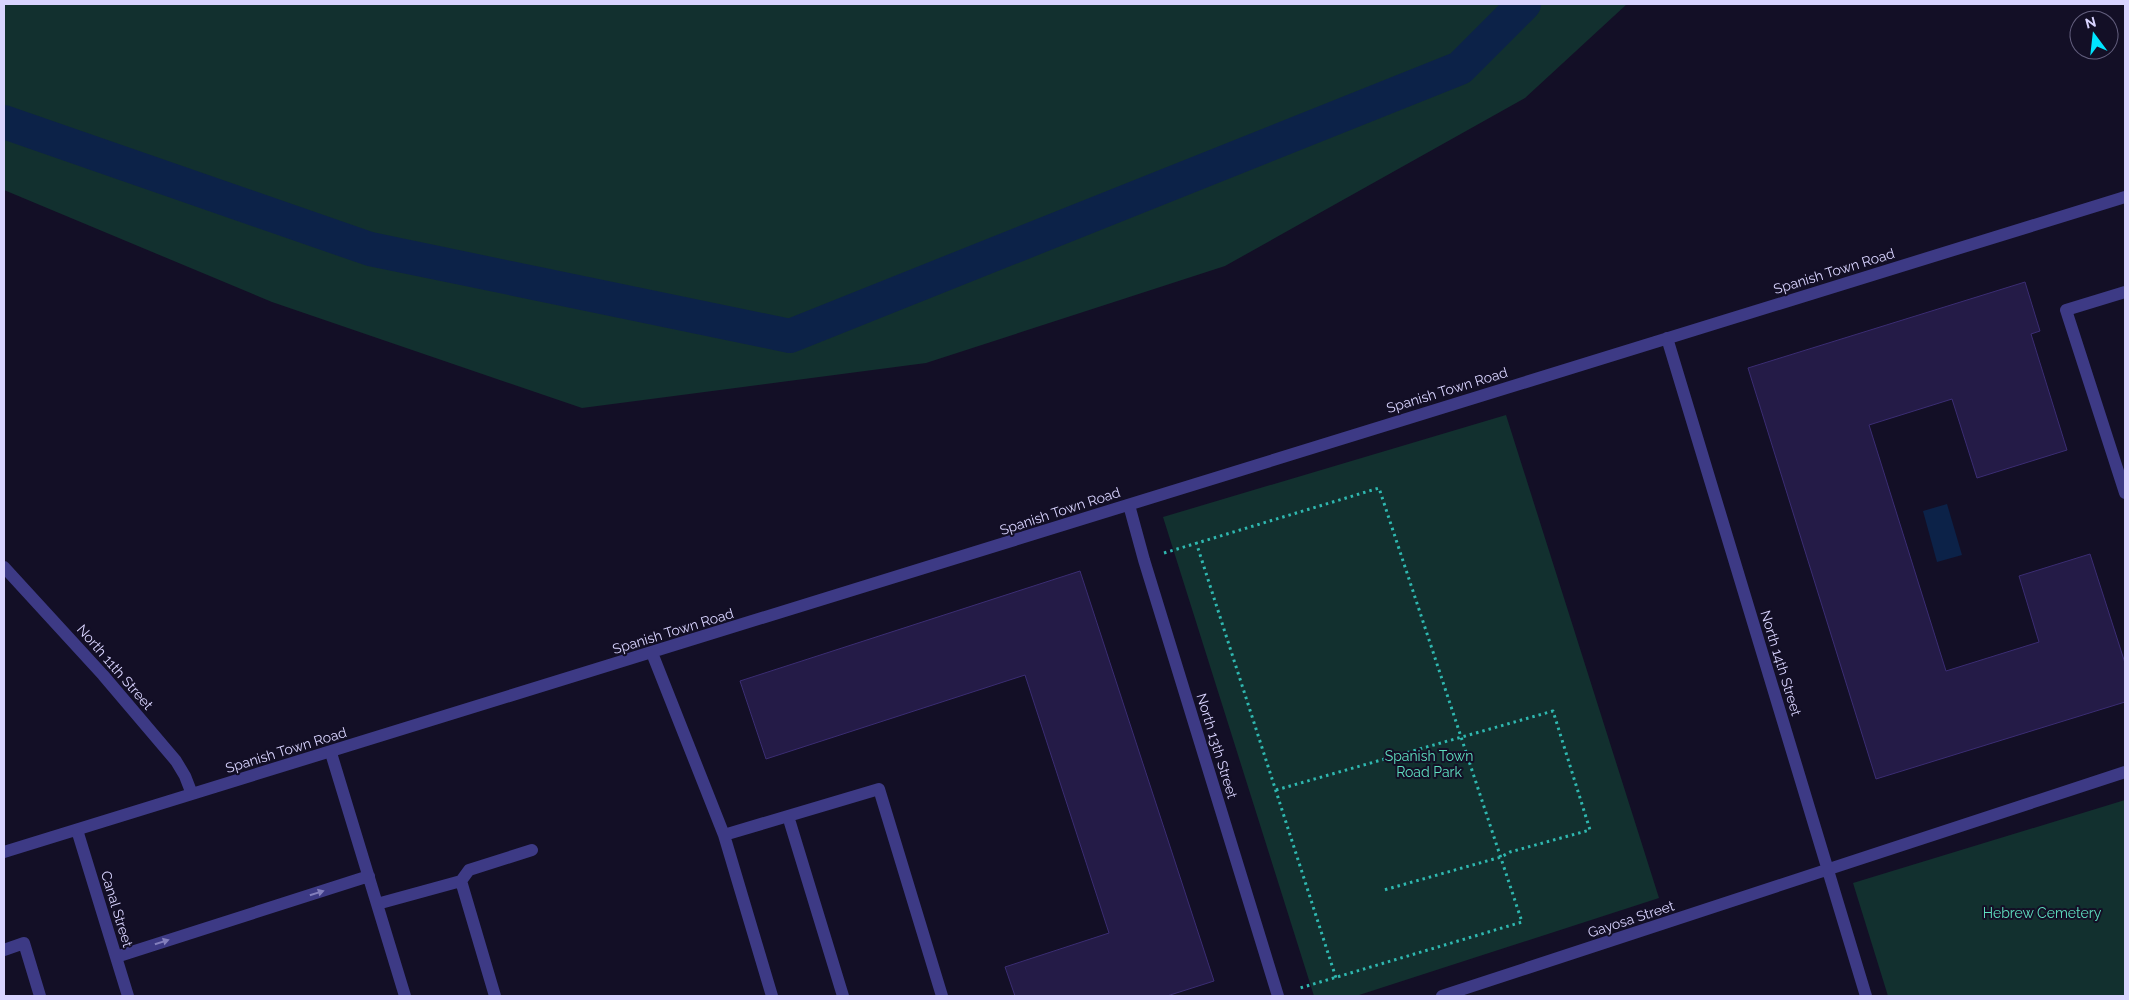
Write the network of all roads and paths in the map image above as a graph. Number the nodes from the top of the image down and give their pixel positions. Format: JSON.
{"nodes":[{"id":1,"x":2125,"y":197,"type":"edge"},
{"id":2,"x":2125,"y":292,"type":"edge"},
{"id":3,"x":1667,"y":338,"type":"junction"},
{"id":4,"x":2125,"y":493,"type":"edge"},
{"id":5,"x":1129,"y":505,"type":"junction"},
{"id":6,"x":1196,"y":542,"type":"junction"},
{"id":7,"x":1144,"y":560,"type":"junction"},
{"id":8,"x":4,"y":567,"type":"edge"},
{"id":9,"x":652,"y":653,"type":"junction"},
{"id":10,"x":1462,"y":737,"type":"junction"},
{"id":11,"x":331,"y":752,"type":"junction"},
{"id":12,"x":2125,"y":772,"type":"edge"},
{"id":13,"x":1276,"y":790,"type":"junction"},
{"id":14,"x":192,"y":794,"type":"junction"},
{"id":15,"x":788,"y":816,"type":"junction"},
{"id":16,"x":77,"y":830,"type":"junction"},
{"id":17,"x":724,"y":835,"type":"junction"},
{"id":18,"x":532,"y":850,"type":"dead end"},
{"id":19,"x":4,"y":852,"type":"edge"},
{"id":20,"x":1501,"y":857,"type":"junction"},
{"id":21,"x":1828,"y":871,"type":"junction"},
{"id":22,"x":369,"y":876,"type":"junction"},
{"id":23,"x":461,"y":881,"type":"junction"},
{"id":24,"x":1384,"y":890,"type":"dead end"},
{"id":25,"x":377,"y":904,"type":"junction"},
{"id":26,"x":4,"y":950,"type":"edge"},
{"id":27,"x":116,"y":957,"type":"junction"},
{"id":28,"x":1336,"y":978,"type":"junction"},
{"id":29,"x":1278,"y":995,"type":"edge"},
{"id":30,"x":40,"y":996,"type":"edge"},
{"id":31,"x":128,"y":996,"type":"edge"},
{"id":32,"x":406,"y":996,"type":"edge"},
{"id":33,"x":495,"y":996,"type":"edge"},
{"id":34,"x":772,"y":996,"type":"edge"},
{"id":35,"x":843,"y":996,"type":"edge"},
{"id":36,"x":942,"y":996,"type":"edge"},
{"id":37,"x":1442,"y":996,"type":"edge"},
{"id":38,"x":1866,"y":996,"type":"edge"}],
"edges":[{"from":1,"to":3,"type":"street","name":"Spanish Town Road"},
{"from":2,"to":4,"type":"street"},
{"from":3,"to":5,"type":"street","name":"Spanish Town Road"},
{"from":3,"to":21,"type":"street","name":"North 14th Street"},
{"from":5,"to":7,"type":"street","name":"North 13th Street"},
{"from":5,"to":9,"type":"street","name":"Spanish Town Road"},
{"from":6,"to":7,"type":"path"},
{"from":6,"to":10,"type":"path"},
{"from":6,"to":13,"type":"path"},
{"from":7,"to":29,"type":"street","name":"North 13th Street"},
{"from":8,"to":14,"type":"street","name":"North 11th Street"},
{"from":9,"to":11,"type":"street","name":"Spanish Town Road"},
{"from":9,"to":17,"type":"street"},
{"from":10,"to":13,"type":"path"},
{"from":10,"to":20,"type":"path"},
{"from":10,"to":20,"type":"path"},
{"from":11,"to":14,"type":"street","name":"Spanish Town Road"},
{"from":11,"to":22,"type":"street"},
{"from":12,"to":21,"type":"street","name":"Gayosa Street"},
{"from":13,"to":28,"type":"path"},
{"from":14,"to":16,"type":"street","name":"Spanish Town Road"},
{"from":15,"to":17,"type":"street"},
{"from":15,"to":35,"type":"street"},
{"from":15,"to":36,"type":"street"},
{"from":16,"to":19,"type":"street","name":"Spanish Town Road"},
{"from":16,"to":27,"type":"street","name":"Canal Street"},
{"from":17,"to":34,"type":"street"},
{"from":18,"to":23,"type":"street"},
{"from":20,"to":24,"type":"path"},
{"from":20,"to":28,"type":"path"},
{"from":21,"to":37,"type":"street","name":"Gayosa Street"},
{"from":21,"to":38,"type":"street","name":"North 14th Street"},
{"from":22,"to":25,"type":"street"},
{"from":27,"to":22,"type":"street","one_way":true},
{"from":23,"to":25,"type":"street"},
{"from":23,"to":33,"type":"street"},
{"from":25,"to":32,"type":"street"},
{"from":26,"to":30,"type":"street"},
{"from":27,"to":31,"type":"street","name":"Canal Street"},
{"from":28,"to":29,"type":"path"}]}
